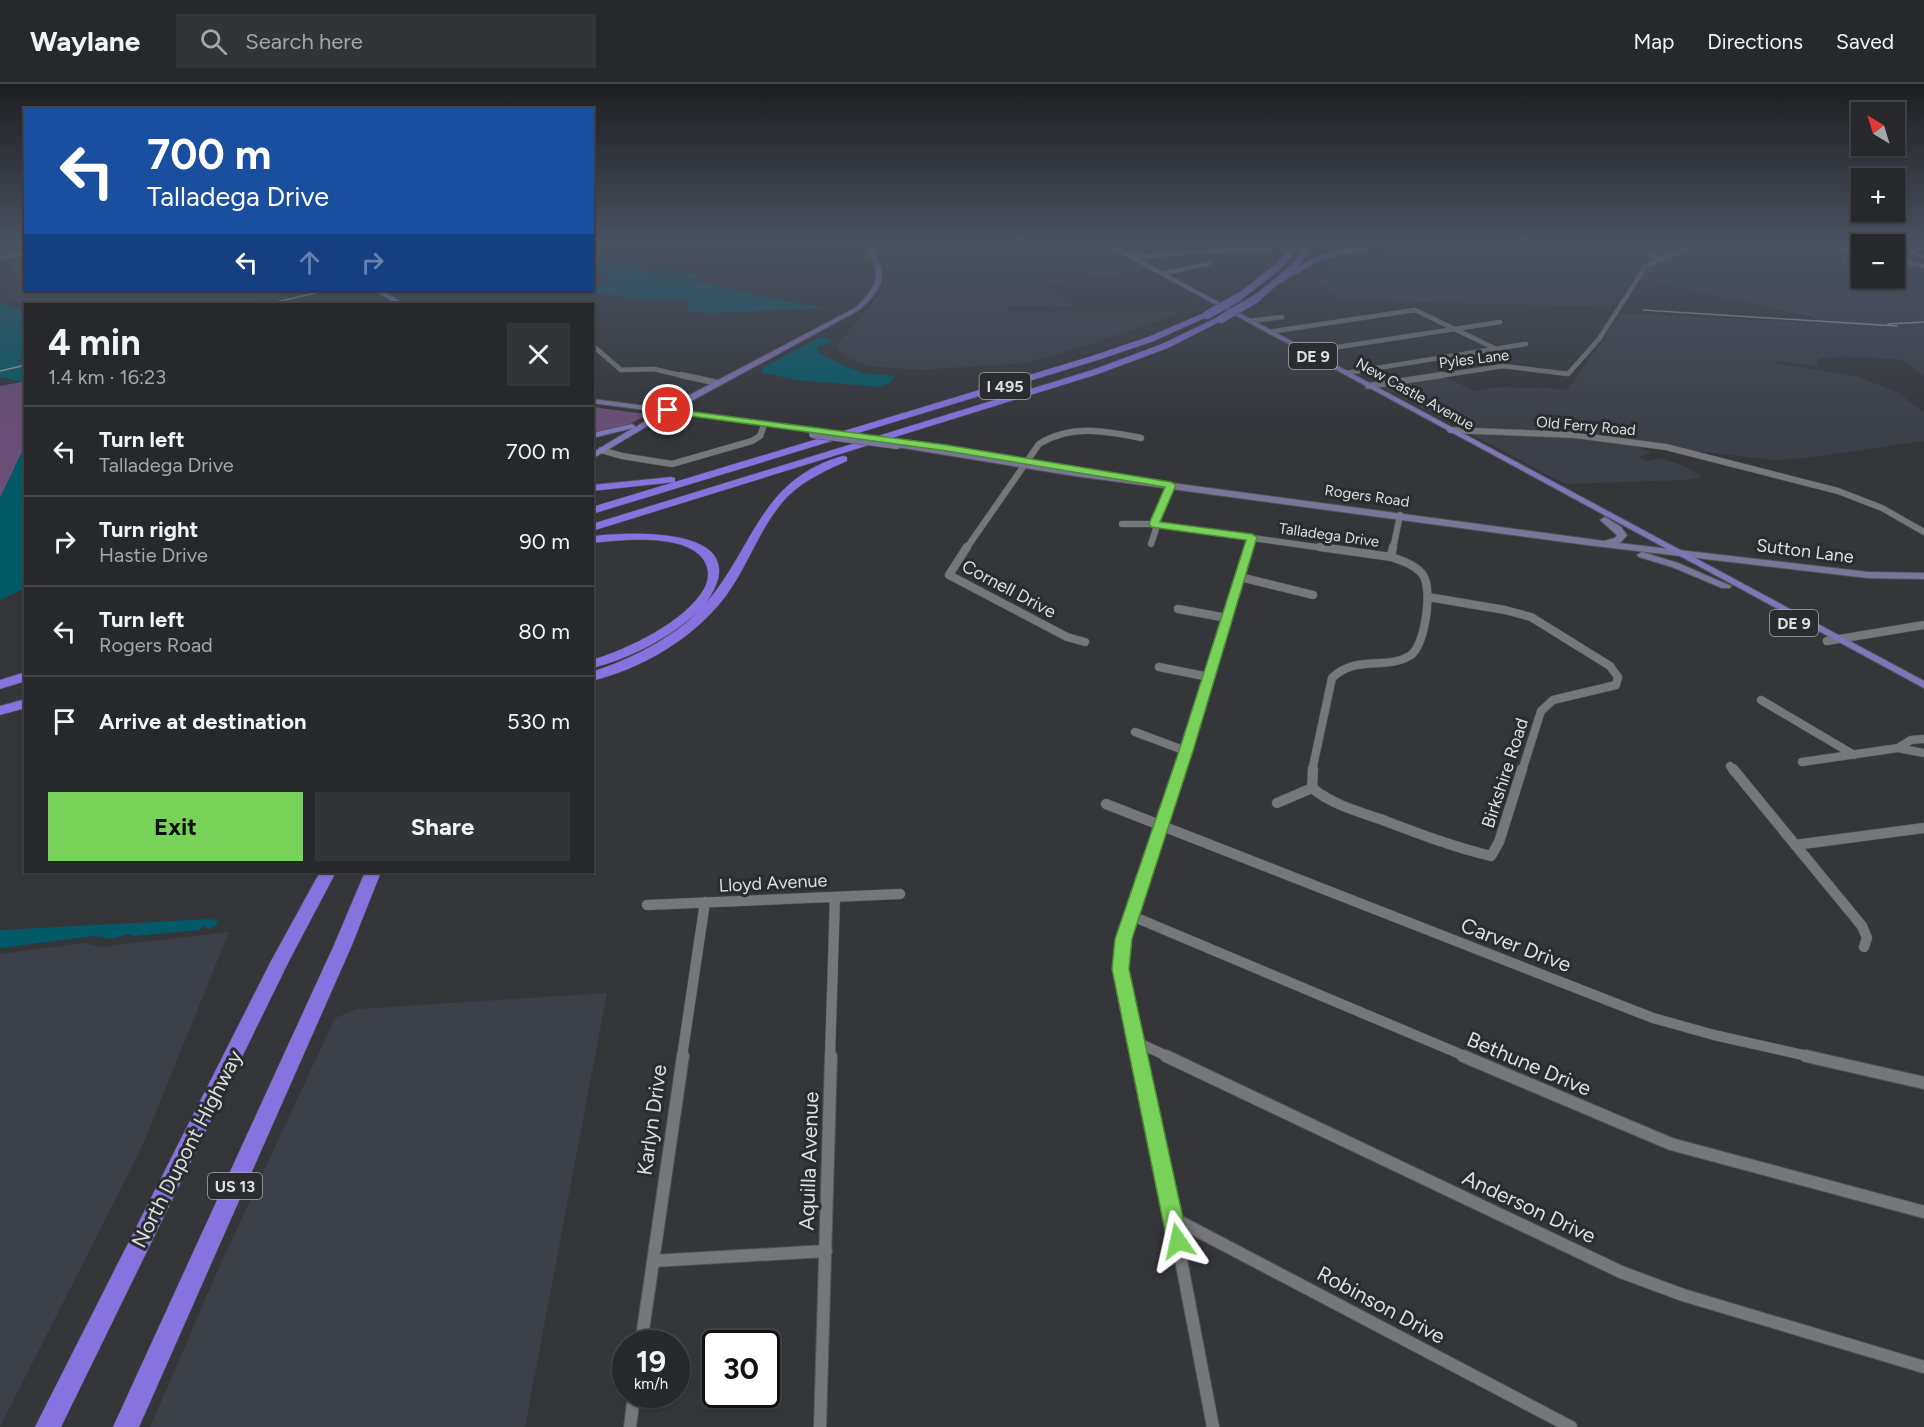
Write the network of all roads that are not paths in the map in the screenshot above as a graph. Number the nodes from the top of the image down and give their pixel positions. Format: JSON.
{"nodes":[{"id":1,"x":862,"y":305,"type":"edge"},
{"id":2,"x":1220,"y":305,"type":"edge"},
{"id":3,"x":1225,"y":305,"type":"edge"},
{"id":4,"x":1246,"y":305,"type":"edge"},
{"id":5,"x":1621,"y":305,"type":"edge"},
{"id":6,"x":1282,"y":317,"type":"dead end"},
{"id":7,"x":1250,"y":321,"type":"junction"},
{"id":8,"x":1500,"y":322,"type":"dead end"},
{"id":9,"x":1454,"y":329,"type":"junction"},
{"id":10,"x":1269,"y":332,"type":"junction"},
{"id":11,"x":1526,"y":344,"type":"dead end"},
{"id":12,"x":594,"y":347,"type":"edge"},
{"id":13,"x":1496,"y":349,"type":"junction"},
{"id":14,"x":1306,"y":352,"type":"junction"},
{"id":15,"x":1095,"y":372,"type":"junction"},
{"id":16,"x":1346,"y":373,"type":"junction"},
{"id":17,"x":718,"y":383,"type":"junction"},
{"id":18,"x":1368,"y":386,"type":"junction"},
{"id":19,"x":594,"y":400,"type":"edge"},
{"id":20,"x":594,"y":405,"type":"edge"},
{"id":21,"x":665,"y":412,"type":"junction"},
{"id":22,"x":763,"y":428,"type":"junction"},
{"id":23,"x":1450,"y":430,"type":"junction"},
{"id":24,"x":594,"y":436,"type":"edge"},
{"id":25,"x":1141,"y":438,"type":"dead end"},
{"id":26,"x":799,"y":448,"type":"junction"},
{"id":27,"x":601,"y":450,"type":"junction"},
{"id":28,"x":594,"y":455,"type":"edge"},
{"id":29,"x":1026,"y":463,"type":"junction"},
{"id":30,"x":1523,"y":470,"type":"junction"},
{"id":31,"x":1171,"y":485,"type":"junction"},
{"id":32,"x":594,"y":488,"type":"edge"},
{"id":33,"x":594,"y":510,"type":"edge"},
{"id":34,"x":1400,"y":515,"type":"junction"},
{"id":35,"x":1605,"y":520,"type":"junction"},
{"id":36,"x":1122,"y":524,"type":"dead end"},
{"id":37,"x":1154,"y":524,"type":"junction"},
{"id":38,"x":594,"y":527,"type":"edge"},
{"id":39,"x":1924,"y":532,"type":"edge"},
{"id":40,"x":1252,"y":537,"type":"junction"},
{"id":41,"x":594,"y":540,"type":"edge"},
{"id":42,"x":1587,"y":542,"type":"junction"},
{"id":43,"x":1150,"y":544,"type":"dead end"},
{"id":44,"x":1662,"y":547,"type":"junction"},
{"id":45,"x":1627,"y":550,"type":"junction"},
{"id":46,"x":1682,"y":554,"type":"junction"},
{"id":47,"x":1390,"y":557,"type":"junction"},
{"id":48,"x":1924,"y":576,"type":"edge"},
{"id":49,"x":1240,"y":578,"type":"junction"},
{"id":50,"x":1726,"y":586,"type":"junction"},
{"id":51,"x":1313,"y":595,"type":"dead end"},
{"id":52,"x":1428,"y":597,"type":"junction"},
{"id":53,"x":1178,"y":609,"type":"dead end"},
{"id":54,"x":1227,"y":618,"type":"junction"},
{"id":55,"x":1924,"y":625,"type":"edge"},
{"id":56,"x":1833,"y":640,"type":"junction"},
{"id":57,"x":1085,"y":642,"type":"dead end"},
{"id":58,"x":594,"y":663,"type":"edge"},
{"id":59,"x":1159,"y":667,"type":"dead end"},
{"id":60,"x":594,"y":674,"type":"edge"},
{"id":61,"x":24,"y":677,"type":"edge"},
{"id":62,"x":1209,"y":677,"type":"junction"},
{"id":63,"x":0,"y":685,"type":"edge"},
{"id":64,"x":1924,"y":685,"type":"edge"},
{"id":65,"x":24,"y":686,"type":"edge"},
{"id":66,"x":0,"y":692,"type":"edge"},
{"id":67,"x":1924,"y":694,"type":"edge"},
{"id":68,"x":1761,"y":700,"type":"dead end"},
{"id":69,"x":24,"y":704,"type":"edge"},
{"id":70,"x":0,"y":711,"type":"edge"},
{"id":71,"x":1135,"y":732,"type":"dead end"},
{"id":72,"x":1924,"y":739,"type":"edge"},
{"id":73,"x":1898,"y":748,"type":"junction"},
{"id":74,"x":1186,"y":751,"type":"junction"},
{"id":75,"x":1924,"y":753,"type":"edge"},
{"id":76,"x":1854,"y":755,"type":"junction"},
{"id":77,"x":1802,"y":762,"type":"dead end"},
{"id":78,"x":1731,"y":766,"type":"dead end"},
{"id":79,"x":1312,"y":788,"type":"junction"},
{"id":80,"x":1277,"y":803,"type":"dead end"},
{"id":81,"x":1106,"y":804,"type":"dead end"},
{"id":82,"x":1161,"y":826,"type":"junction"},
{"id":83,"x":1924,"y":828,"type":"edge"},
{"id":84,"x":1795,"y":844,"type":"junction"},
{"id":85,"x":319,"y":873,"type":"edge"},
{"id":86,"x":327,"y":873,"type":"edge"},
{"id":87,"x":373,"y":873,"type":"edge"},
{"id":88,"x":382,"y":873,"type":"edge"},
{"id":89,"x":900,"y":894,"type":"dead end"},
{"id":90,"x":835,"y":897,"type":"junction"},
{"id":91,"x":705,"y":902,"type":"junction"},
{"id":92,"x":646,"y":905,"type":"dead end"},
{"id":93,"x":1132,"y":916,"type":"junction"},
{"id":94,"x":343,"y":945,"type":"junction"},
{"id":95,"x":1864,"y":947,"type":"dead end"},
{"id":96,"x":280,"y":961,"type":"junction"},
{"id":97,"x":1134,"y":1041,"type":"junction"},
{"id":98,"x":1924,"y":1083,"type":"edge"},
{"id":99,"x":1924,"y":1212,"type":"edge"},
{"id":100,"x":1173,"y":1218,"type":"junction"},
{"id":101,"x":826,"y":1251,"type":"junction"},
{"id":102,"x":653,"y":1261,"type":"junction"},
{"id":103,"x":643,"y":1330,"type":"edge"},
{"id":104,"x":1924,"y":1367,"type":"edge"},
{"id":105,"x":61,"y":1400,"type":"junction"},
{"id":106,"x":632,"y":1408,"type":"edge"},
{"id":107,"x":37,"y":1427,"type":"edge"},
{"id":108,"x":48,"y":1427,"type":"edge"},
{"id":109,"x":126,"y":1427,"type":"edge"},
{"id":110,"x":630,"y":1427,"type":"edge"},
{"id":111,"x":820,"y":1427,"type":"edge"},
{"id":112,"x":1213,"y":1427,"type":"edge"},
{"id":113,"x":1571,"y":1427,"type":"edge"}],
"edges":[{"from":1,"to":17,"type":"main road"},
{"from":2,"to":7,"type":"main road","name":"New Castle Avenue","number":"DE 9"},
{"from":3,"to":26,"type":"highway","number":"I 495","bridge":true},
{"from":4,"to":15,"type":"highway","number":"I 495","bridge":true},
{"from":5,"to":18,"type":"street","name":"Pyles Lane"},
{"from":6,"to":7,"type":"street"},
{"from":7,"to":10,"type":"main road","name":"New Castle Avenue","number":"DE 9"},
{"from":8,"to":9,"type":"street"},
{"from":9,"to":10,"type":"street"},
{"from":9,"to":13,"type":"street"},
{"from":9,"to":14,"type":"street"},
{"from":10,"to":14,"type":"main road","name":"New Castle Avenue","number":"DE 9"},
{"from":11,"to":13,"type":"street"},
{"from":12,"to":17,"type":"street"},
{"from":13,"to":16,"type":"street"},
{"from":14,"to":16,"type":"main road","name":"New Castle Avenue","number":"DE 9"},
{"from":15,"to":38,"type":"highway","number":"I 495"},
{"from":15,"to":60,"type":"highway"},
{"from":16,"to":18,"type":"main road","name":"New Castle Avenue","number":"DE 9"},
{"from":17,"to":21,"type":"main road"},
{"from":18,"to":23,"type":"main road","name":"New Castle Avenue","number":"DE 9"},
{"from":19,"to":21,"type":"street","name":"Rogers Road"},
{"from":20,"to":21,"type":"street","name":"Rogers Road"},
{"from":21,"to":22,"type":"street","name":"Rogers Road"},
{"from":21,"to":24,"type":"main road"},
{"from":21,"to":27,"type":"main road"},
{"from":21,"to":29,"type":"street","name":"Rogers Road","bridge":true},
{"from":22,"to":27,"type":"street"},
{"from":22,"to":29,"type":"street","name":"Rogers Road","bridge":true},
{"from":23,"to":30,"type":"main road","name":"New Castle Avenue","number":"DE 9"},
{"from":23,"to":39,"type":"street","name":"Old Ferry Road"},
{"from":25,"to":29,"type":"street"},
{"from":26,"to":32,"type":"highway"},
{"from":26,"to":33,"type":"highway","number":"I 495"},
{"from":27,"to":28,"type":"main road"},
{"from":29,"to":31,"type":"street","name":"Rogers Road"},
{"from":29,"to":57,"type":"street","name":"Cornell Drive"},
{"from":30,"to":35,"type":"main road","name":"New Castle Avenue","number":"DE 9"},
{"from":30,"to":44,"type":"main road","name":"New Castle Avenue","number":"DE 9"},
{"from":31,"to":34,"type":"street","name":"Rogers Road"},
{"from":31,"to":37,"type":"street"},
{"from":34,"to":42,"type":"street","name":"Rogers Road"},
{"from":34,"to":47,"type":"street"},
{"from":35,"to":42,"type":"street"},
{"from":35,"to":44,"type":"main road","name":"New Castle Avenue","number":"DE 9"},
{"from":36,"to":37,"type":"street","name":"Talladega Drive"},
{"from":37,"to":40,"type":"street","name":"Talladega Drive"},
{"from":37,"to":43,"type":"street"},
{"from":40,"to":47,"type":"street","name":"Talladega Drive"},
{"from":40,"to":49,"type":"street"},
{"from":41,"to":58,"type":"highway"},
{"from":42,"to":44,"type":"street","name":"Rogers Road"},
{"from":42,"to":45,"type":"street","name":"Rogers Road"},
{"from":44,"to":45,"type":"street","name":"Rogers Road"},
{"from":44,"to":46,"type":"street","name":"Rogers Road"},
{"from":44,"to":50,"type":"main road","name":"New Castle Avenue","number":"DE 9"},
{"from":45,"to":50,"type":"street"},
{"from":46,"to":48,"type":"street","name":"Sutton Lane"},
{"from":46,"to":56,"type":"main road","name":"New Castle Avenue","number":"DE 9"},
{"from":47,"to":52,"type":"street","name":"Talladega Drive"},
{"from":49,"to":51,"type":"street"},
{"from":49,"to":54,"type":"street"},
{"from":50,"to":56,"type":"main road","name":"New Castle Avenue","number":"DE 9"},
{"from":52,"to":79,"type":"street"},
{"from":52,"to":79,"type":"street","name":"Birkshire Road"},
{"from":53,"to":54,"type":"street"},
{"from":54,"to":62,"type":"street"},
{"from":55,"to":56,"type":"street"},
{"from":56,"to":64,"type":"main road","name":"New Castle Avenue","number":"DE 9"},
{"from":56,"to":67,"type":"main road","name":"New Castle Avenue","number":"DE 9"},
{"from":59,"to":62,"type":"street"},
{"from":61,"to":63,"type":"highway"},
{"from":62,"to":74,"type":"street"},
{"from":65,"to":66,"type":"highway"},
{"from":68,"to":76,"type":"street"},
{"from":69,"to":70,"type":"highway"},
{"from":71,"to":74,"type":"street"},
{"from":72,"to":73,"type":"street"},
{"from":73,"to":75,"type":"street"},
{"from":73,"to":76,"type":"street"},
{"from":74,"to":82,"type":"street"},
{"from":76,"to":77,"type":"street"},
{"from":78,"to":84,"type":"street"},
{"from":79,"to":80,"type":"street"},
{"from":81,"to":82,"type":"street","name":"Carver Drive"},
{"from":82,"to":93,"type":"street"},
{"from":82,"to":98,"type":"street","name":"Carver Drive"},
{"from":83,"to":84,"type":"street"},
{"from":84,"to":95,"type":"street"},
{"from":85,"to":96,"type":"highway"},
{"from":86,"to":96,"type":"highway","name":"North Dupont Highway"},
{"from":87,"to":94,"type":"highway","number":"US 13"},
{"from":88,"to":94,"type":"highway"},
{"from":89,"to":90,"type":"street","name":"Lloyd Avenue"},
{"from":90,"to":91,"type":"street","name":"Lloyd Avenue"},
{"from":90,"to":101,"type":"street","name":"Aquilla Avenue"},
{"from":91,"to":92,"type":"street","name":"Lloyd Avenue"},
{"from":91,"to":102,"type":"street","name":"Karlyn Drive"},
{"from":93,"to":97,"type":"street"},
{"from":93,"to":99,"type":"street","name":"Bethune Drive"},
{"from":94,"to":109,"type":"highway","number":"US 13"},
{"from":96,"to":105,"type":"highway","name":"North Dupont Highway"},
{"from":97,"to":100,"type":"street"},
{"from":97,"to":104,"type":"street","name":"Anderson Drive"},
{"from":100,"to":112,"type":"street"},
{"from":100,"to":113,"type":"street","name":"Robinson Drive"},
{"from":101,"to":102,"type":"street"},
{"from":101,"to":111,"type":"street","name":"Aquilla Avenue"},
{"from":102,"to":103,"type":"street","name":"Karlyn Drive"},
{"from":105,"to":107,"type":"highway"},
{"from":105,"to":108,"type":"highway","name":"North Dupont Highway"},
{"from":106,"to":110,"type":"street"}]}
